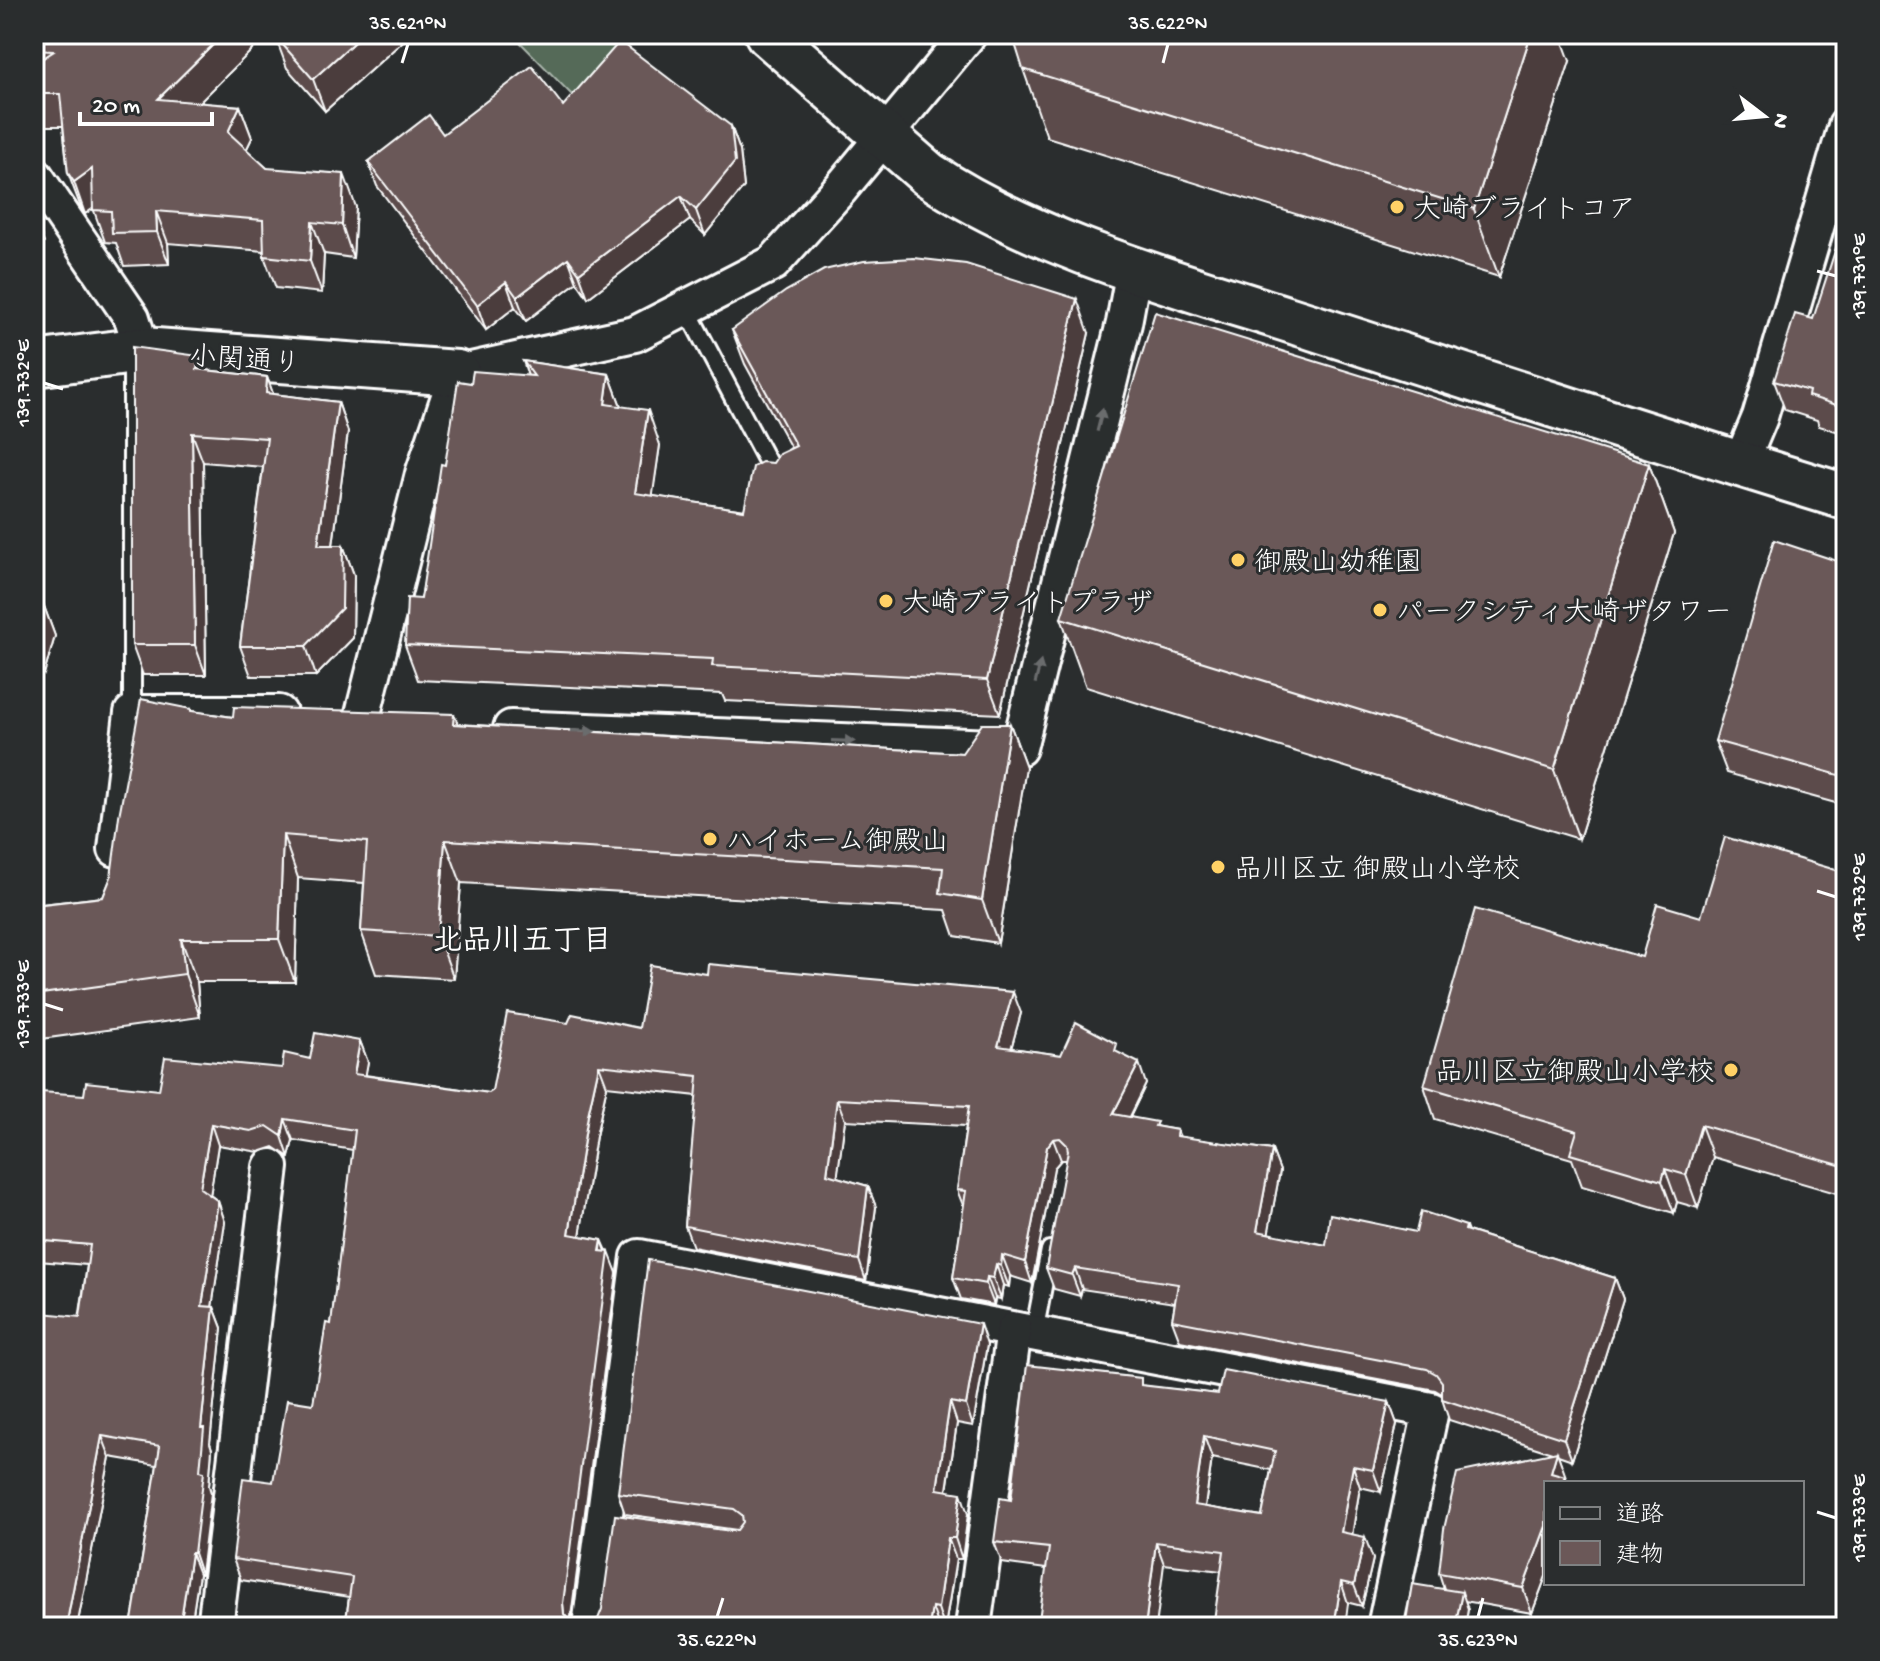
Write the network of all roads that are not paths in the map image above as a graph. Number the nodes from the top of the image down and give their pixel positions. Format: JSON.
{"nodes":[{"id":1,"x":768,"y":34,"type":"edge"},
{"id":2,"x":969,"y":34,"type":"edge"},
{"id":3,"x":1846,"y":126,"type":"edge"},
{"id":4,"x":884,"y":136,"type":"junction"},
{"id":5,"x":34,"y":174,"type":"edge"},
{"id":6,"x":1134,"y":269,"type":"junction"},
{"id":7,"x":686,"y":308,"type":"junction"},
{"id":8,"x":137,"y":351,"type":"junction"},
{"id":9,"x":34,"y":364,"type":"edge"},
{"id":10,"x":457,"y":373,"type":"junction"},
{"id":11,"x":1740,"y":465,"type":"junction"},
{"id":12,"x":781,"y":488,"type":"edge"},
{"id":13,"x":1846,"y":497,"type":"edge"},
{"id":14,"x":132,"y":713,"type":"junction"},
{"id":15,"x":478,"y":727,"type":"edge"},
{"id":16,"x":111,"y":887,"type":"edge"},
{"id":17,"x":271,"y":1167,"type":"dead end"},
{"id":18,"x":1054,"y":1229,"type":"edge"},
{"id":19,"x":1024,"y":1332,"type":"junction"},
{"id":20,"x":215,"y":1627,"type":"edge"},
{"id":21,"x":590,"y":1627,"type":"edge"},
{"id":22,"x":973,"y":1627,"type":"edge"},
{"id":23,"x":1385,"y":1627,"type":"edge"}],
"edges":[{"from":1,"to":4,"type":"street"},
{"from":2,"to":4,"type":"street"},
{"from":3,"to":11,"type":"street"},
{"from":4,"to":6,"type":"street"},
{"from":4,"to":7,"type":"street"},
{"from":5,"to":8,"type":"street"},
{"from":6,"to":11,"type":"street"},
{"from":15,"to":6,"type":"street","one_way":true},
{"from":7,"to":10,"type":"street"},
{"from":7,"to":12,"type":"lane"},
{"from":8,"to":9,"type":"street","name":"小関通り"},
{"from":8,"to":10,"type":"street","name":"小関通り"},
{"from":8,"to":14,"type":"lane"},
{"from":10,"to":14,"type":"street"},
{"from":11,"to":13,"type":"street"},
{"from":14,"to":16,"type":"street"},
{"from":17,"to":20,"type":"street"},
{"from":18,"to":19,"type":"lane"},
{"from":19,"to":21,"type":"street"},
{"from":19,"to":22,"type":"street"},
{"from":19,"to":23,"type":"street"}]}
